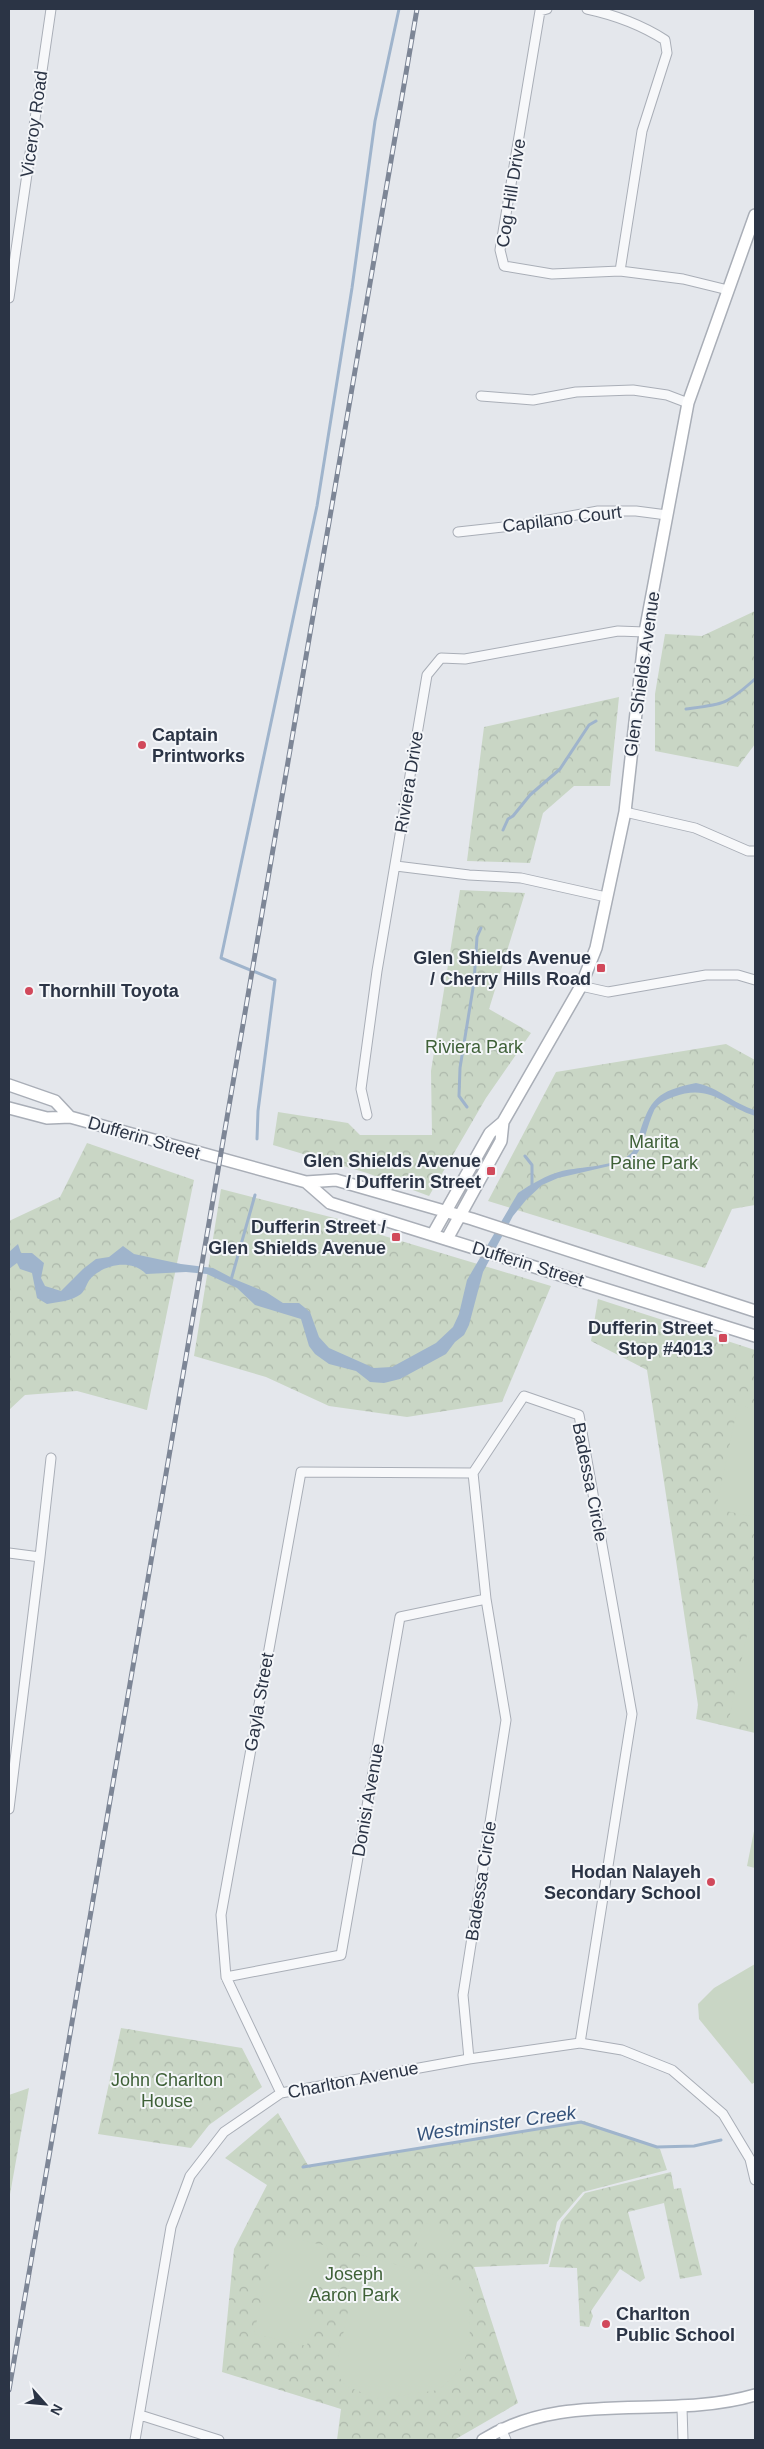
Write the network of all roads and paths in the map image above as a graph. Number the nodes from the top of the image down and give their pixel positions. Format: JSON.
{"nodes":[{"id":1,"x":51,"y":9,"type":"edge"},
{"id":2,"x":547,"y":9,"type":"edge"},
{"id":3,"x":587,"y":9,"type":"edge"},
{"id":4,"x":755,"y":214,"type":"edge"},
{"id":5,"x":620,"y":271,"type":"junction"},
{"id":6,"x":728,"y":290,"type":"junction"},
{"id":7,"x":9,"y":298,"type":"edge"},
{"id":8,"x":481,"y":396,"type":"dead end"},
{"id":9,"x":688,"y":402,"type":"junction"},
{"id":10,"x":667,"y":515,"type":"junction"},
{"id":11,"x":458,"y":532,"type":"dead end"},
{"id":12,"x":645,"y":632,"type":"junction"},
{"id":13,"x":625,"y":812,"type":"junction"},
{"id":14,"x":755,"y":851,"type":"edge"},
{"id":15,"x":396,"y":866,"type":"junction"},
{"id":16,"x":606,"y":896,"type":"junction"},
{"id":17,"x":755,"y":980,"type":"edge"},
{"id":18,"x":580,"y":986,"type":"junction"},
{"id":19,"x":9,"y":1085,"type":"edge"},
{"id":20,"x":9,"y":1108,"type":"edge"},
{"id":21,"x":367,"y":1116,"type":"dead end"},
{"id":22,"x":70,"y":1117,"type":"junction"},
{"id":23,"x":503,"y":1122,"type":"junction"},
{"id":24,"x":306,"y":1182,"type":"junction"},
{"id":25,"x":445,"y":1211,"type":"junction"},
{"id":26,"x":460,"y":1216,"type":"junction"},
{"id":27,"x":433,"y":1234,"type":"junction"},
{"id":28,"x":447,"y":1239,"type":"junction"},
{"id":29,"x":755,"y":1310,"type":"edge"},
{"id":30,"x":755,"y":1336,"type":"edge"},
{"id":31,"x":51,"y":1458,"type":"dead end"},
{"id":32,"x":473,"y":1473,"type":"junction"},
{"id":33,"x":9,"y":1553,"type":"edge"},
{"id":34,"x":40,"y":1557,"type":"junction"},
{"id":35,"x":486,"y":1599,"type":"junction"},
{"id":36,"x":9,"y":1809,"type":"edge"},
{"id":37,"x":226,"y":1977,"type":"junction"},
{"id":38,"x":580,"y":2043,"type":"junction"},
{"id":39,"x":469,"y":2059,"type":"junction"},
{"id":40,"x":280,"y":2093,"type":"junction"},
{"id":41,"x":755,"y":2180,"type":"edge"},
{"id":42,"x":755,"y":2395,"type":"edge"},
{"id":43,"x":682,"y":2408,"type":"junction"},
{"id":44,"x":140,"y":2415,"type":"junction"},
{"id":45,"x":502,"y":2428,"type":"junction"},
{"id":46,"x":135,"y":2440,"type":"edge"},
{"id":47,"x":219,"y":2440,"type":"edge"},
{"id":48,"x":483,"y":2440,"type":"edge"},
{"id":49,"x":506,"y":2440,"type":"edge"},
{"id":50,"x":683,"y":2440,"type":"edge"}],
"edges":[{"from":1,"to":7,"type":"street","name":"Viceroy Road"},
{"from":2,"to":5,"type":"street","name":"Cog Hill Drive"},
{"from":3,"to":5,"type":"street"},
{"from":4,"to":6,"type":"street","name":"Glen Shields Avenue"},
{"from":5,"to":6,"type":"street","name":"Cog Hill Drive"},
{"from":6,"to":9,"type":"street","name":"Glen Shields Avenue"},
{"from":8,"to":9,"type":"street"},
{"from":9,"to":10,"type":"street","name":"Glen Shields Avenue"},
{"from":10,"to":11,"type":"street","name":"Capilano Court"},
{"from":10,"to":12,"type":"street","name":"Glen Shields Avenue"},
{"from":12,"to":13,"type":"street","name":"Glen Shields Avenue"},
{"from":12,"to":15,"type":"street","name":"Riviera Drive"},
{"from":13,"to":14,"type":"street"},
{"from":13,"to":16,"type":"street","name":"Glen Shields Avenue"},
{"from":15,"to":16,"type":"street"},
{"from":15,"to":21,"type":"street","name":"Riviera Drive"},
{"from":16,"to":18,"type":"street","name":"Glen Shields Avenue"},
{"from":17,"to":18,"type":"street"},
{"from":18,"to":23,"type":"street","name":"Glen Shields Avenue"},
{"from":19,"to":22,"type":"street","name":"Dufferin Street"},
{"from":20,"to":22,"type":"street","name":"Dufferin Street"},
{"from":22,"to":24,"type":"street","name":"Dufferin Street"},
{"from":23,"to":25,"type":"street","name":"Glen Shields Avenue"},
{"from":23,"to":26,"type":"street","name":"Glen Shields Avenue"},
{"from":24,"to":25,"type":"street","name":"Dufferin Street"},
{"from":24,"to":27,"type":"street","name":"Dufferin Street"},
{"from":25,"to":26,"type":"street","name":"Dufferin Street"},
{"from":25,"to":27,"type":"street","name":"Glen Shields Avenue"},
{"from":26,"to":28,"type":"street","name":"Glen Shields Avenue"},
{"from":26,"to":29,"type":"street","name":"Dufferin Street"},
{"from":27,"to":28,"type":"street","name":"Dufferin Street"},
{"from":28,"to":30,"type":"street","name":"Dufferin Street"},
{"from":31,"to":34,"type":"street"},
{"from":32,"to":35,"type":"street","name":"Badessa Circle"},
{"from":32,"to":37,"type":"street","name":"Gayla Street"},
{"from":32,"to":38,"type":"street","name":"Badessa Circle"},
{"from":33,"to":34,"type":"street"},
{"from":34,"to":36,"type":"street"},
{"from":35,"to":37,"type":"street","name":"Donisi Avenue"},
{"from":35,"to":39,"type":"street","name":"Badessa Circle"},
{"from":37,"to":40,"type":"street","name":"Gayla Street"},
{"from":38,"to":39,"type":"street","name":"Charlton Avenue"},
{"from":38,"to":41,"type":"street","name":"Charlton Avenue"},
{"from":39,"to":40,"type":"street","name":"Charlton Avenue"},
{"from":40,"to":44,"type":"street","name":"Charlton Avenue"},
{"from":42,"to":43,"type":"street"},
{"from":43,"to":45,"type":"street"},
{"from":43,"to":50,"type":"street"},
{"from":44,"to":46,"type":"street","name":"Charlton Avenue"},
{"from":44,"to":47,"type":"street"},
{"from":45,"to":48,"type":"street"},
{"from":45,"to":49,"type":"street"}]}
